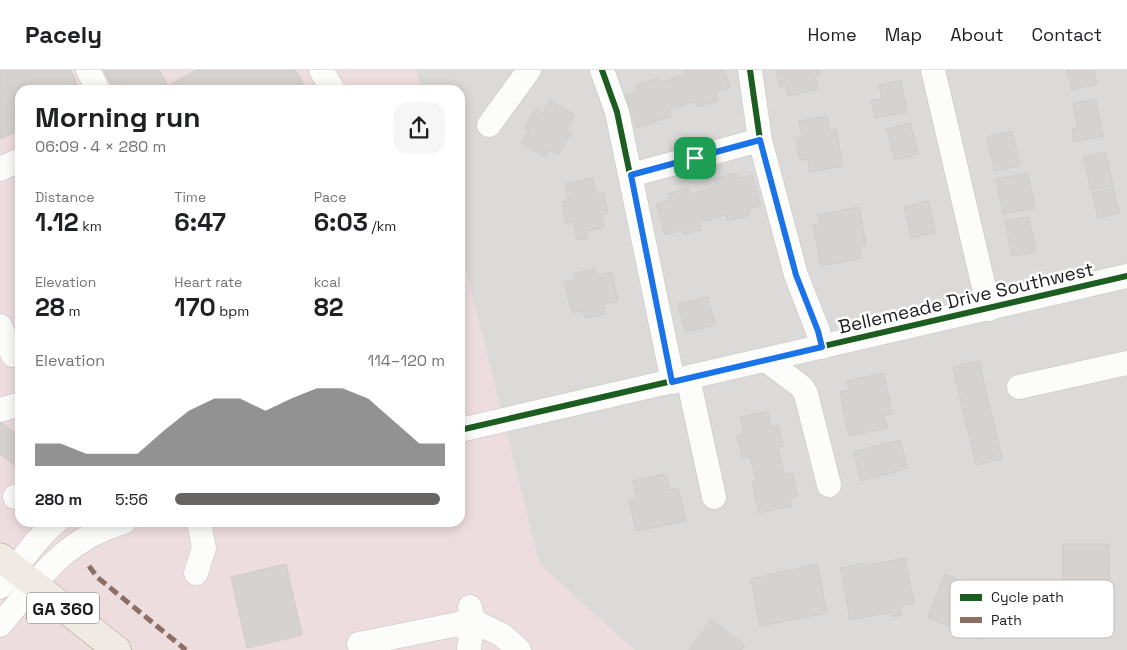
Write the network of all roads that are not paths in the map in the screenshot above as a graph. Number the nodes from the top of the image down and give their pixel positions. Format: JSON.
{"nodes":[{"id":1,"x":88,"y":70,"type":"edge"},
{"id":2,"x":321,"y":70,"type":"edge"},
{"id":3,"x":529,"y":70,"type":"edge"},
{"id":4,"x":602,"y":70,"type":"edge"},
{"id":5,"x":750,"y":70,"type":"edge"},
{"id":6,"x":933,"y":70,"type":"edge"},
{"id":7,"x":96,"y":85,"type":"edge"},
{"id":8,"x":330,"y":85,"type":"edge"},
{"id":9,"x":489,"y":125,"type":"dead end"},
{"id":10,"x":760,"y":140,"type":"junction"},
{"id":11,"x":15,"y":162,"type":"edge"},
{"id":12,"x":0,"y":169,"type":"edge"},
{"id":13,"x":631,"y":175,"type":"junction"},
{"id":14,"x":1127,"y":276,"type":"edge"},
{"id":15,"x":988,"y":309,"type":"junction"},
{"id":16,"x":0,"y":326,"type":"edge"},
{"id":17,"x":822,"y":347,"type":"junction"},
{"id":18,"x":15,"y":354,"type":"edge"},
{"id":19,"x":766,"y":360,"type":"junction"},
{"id":20,"x":1127,"y":363,"type":"edge"},
{"id":21,"x":680,"y":380,"type":"junction"},
{"id":22,"x":1020,"y":387,"type":"dead end"},
{"id":23,"x":15,"y":406,"type":"edge"},
{"id":24,"x":0,"y":410,"type":"edge"},
{"id":25,"x":465,"y":429,"type":"edge"},
{"id":26,"x":829,"y":485,"type":"dead end"},
{"id":27,"x":714,"y":497,"type":"dead end"},
{"id":28,"x":51,"y":527,"type":"edge"},
{"id":29,"x":113,"y":527,"type":"edge"},
{"id":30,"x":200,"y":527,"type":"edge"},
{"id":31,"x":196,"y":573,"type":"dead end"},
{"id":32,"x":12,"y":575,"type":"edge"},
{"id":33,"x":472,"y":613,"type":"junction"},
{"id":34,"x":0,"y":625,"type":"edge"},
{"id":35,"x":359,"y":644,"type":"dead end"},
{"id":36,"x":469,"y":648,"type":"dead end"},
{"id":37,"x":117,"y":650,"type":"edge"},
{"id":38,"x":519,"y":650,"type":"edge"}],
"edges":[{"from":1,"to":7,"type":"street"},
{"from":2,"to":8,"type":"street"},
{"from":3,"to":9,"type":"street"},
{"from":4,"to":13,"type":"street"},
{"from":5,"to":10,"type":"street"},
{"from":6,"to":15,"type":"street"},
{"from":10,"to":13,"type":"street"},
{"from":10,"to":17,"type":"street"},
{"from":11,"to":12,"type":"street"},
{"from":13,"to":21,"type":"street"},
{"from":14,"to":15,"type":"street","name":"Bellemeade Drive Southwest"},
{"from":15,"to":17,"type":"street","name":"Bellemeade Drive Southwest"},
{"from":16,"to":18,"type":"street"},
{"from":17,"to":19,"type":"street","name":"Bellemeade Drive Southwest"},
{"from":19,"to":21,"type":"street","name":"Bellemeade Drive Southwest"},
{"from":19,"to":26,"type":"street"},
{"from":20,"to":22,"type":"street"},
{"from":21,"to":25,"type":"street","name":"Bellemeade Drive Southwest"},
{"from":21,"to":27,"type":"street"},
{"from":23,"to":24,"type":"street"},
{"from":28,"to":32,"type":"street"},
{"from":29,"to":32,"type":"street"},
{"from":30,"to":31,"type":"street"},
{"from":32,"to":34,"type":"street"},
{"from":32,"to":37,"type":"main road","number":"GA 360"},
{"from":33,"to":35,"type":"street"},
{"from":33,"to":36,"type":"street"},
{"from":33,"to":38,"type":"street"}]}
